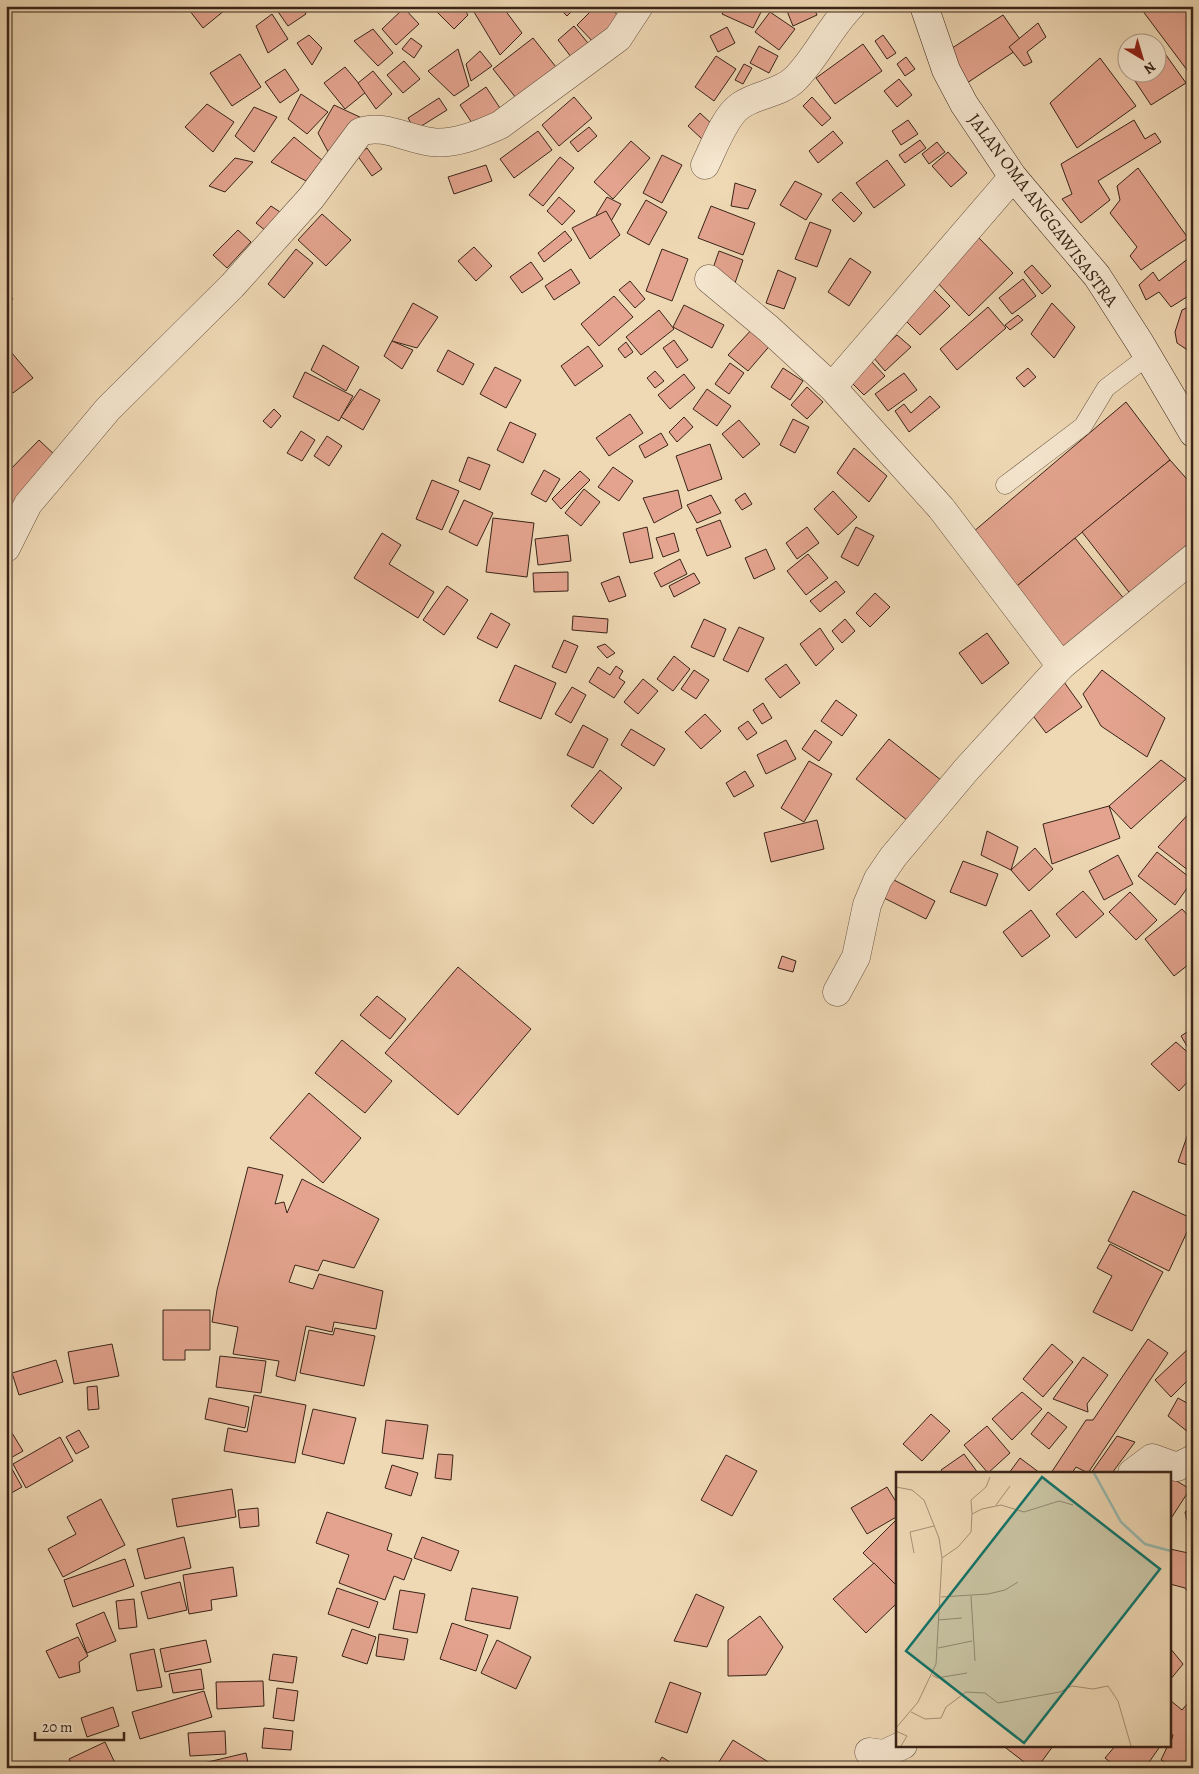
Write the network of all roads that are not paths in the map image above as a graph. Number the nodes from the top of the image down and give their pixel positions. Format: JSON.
{"nodes":[{"id":1,"x":639,"y":6,"type":"edge"},
{"id":2,"x":851,"y":6,"type":"edge"},
{"id":3,"x":924,"y":6,"type":"edge"},
{"id":4,"x":705,"y":165,"type":"dead end"},
{"id":5,"x":1013,"y":177,"type":"junction"},
{"id":6,"x":709,"y":279,"type":"dead end"},
{"id":7,"x":1148,"y":356,"type":"junction"},
{"id":8,"x":832,"y":387,"type":"junction"},
{"id":9,"x":1193,"y":433,"type":"edge"},
{"id":10,"x":1005,"y":485,"type":"dead end"},
{"id":11,"x":6,"y":548,"type":"edge"},
{"id":12,"x":1193,"y":558,"type":"edge"},
{"id":13,"x":1062,"y":666,"type":"junction"},
{"id":14,"x":837,"y":992,"type":"dead end"},
{"id":15,"x":1193,"y":1459,"type":"edge"},
{"id":16,"x":1133,"y":1472,"type":"edge"},
{"id":17,"x":901,"y":1746,"type":"edge"},
{"id":18,"x":869,"y":1752,"type":"dead end"}],
"edges":[{"from":1,"to":11,"type":"street"},
{"from":2,"to":4,"type":"street"},
{"from":3,"to":5,"type":"street","name":"JALAN OMA ANGGAWISASTRA"},
{"from":5,"to":7,"type":"street","name":"JALAN OMA ANGGAWISASTRA"},
{"from":5,"to":8,"type":"street"},
{"from":6,"to":8,"type":"street"},
{"from":7,"to":9,"type":"street","name":"JALAN OMA ANGGAWISASTRA"},
{"from":7,"to":10,"type":"lane"},
{"from":8,"to":13,"type":"street"},
{"from":12,"to":13,"type":"street"},
{"from":13,"to":14,"type":"street"},
{"from":15,"to":16,"type":"street"},
{"from":17,"to":18,"type":"street"}]}
